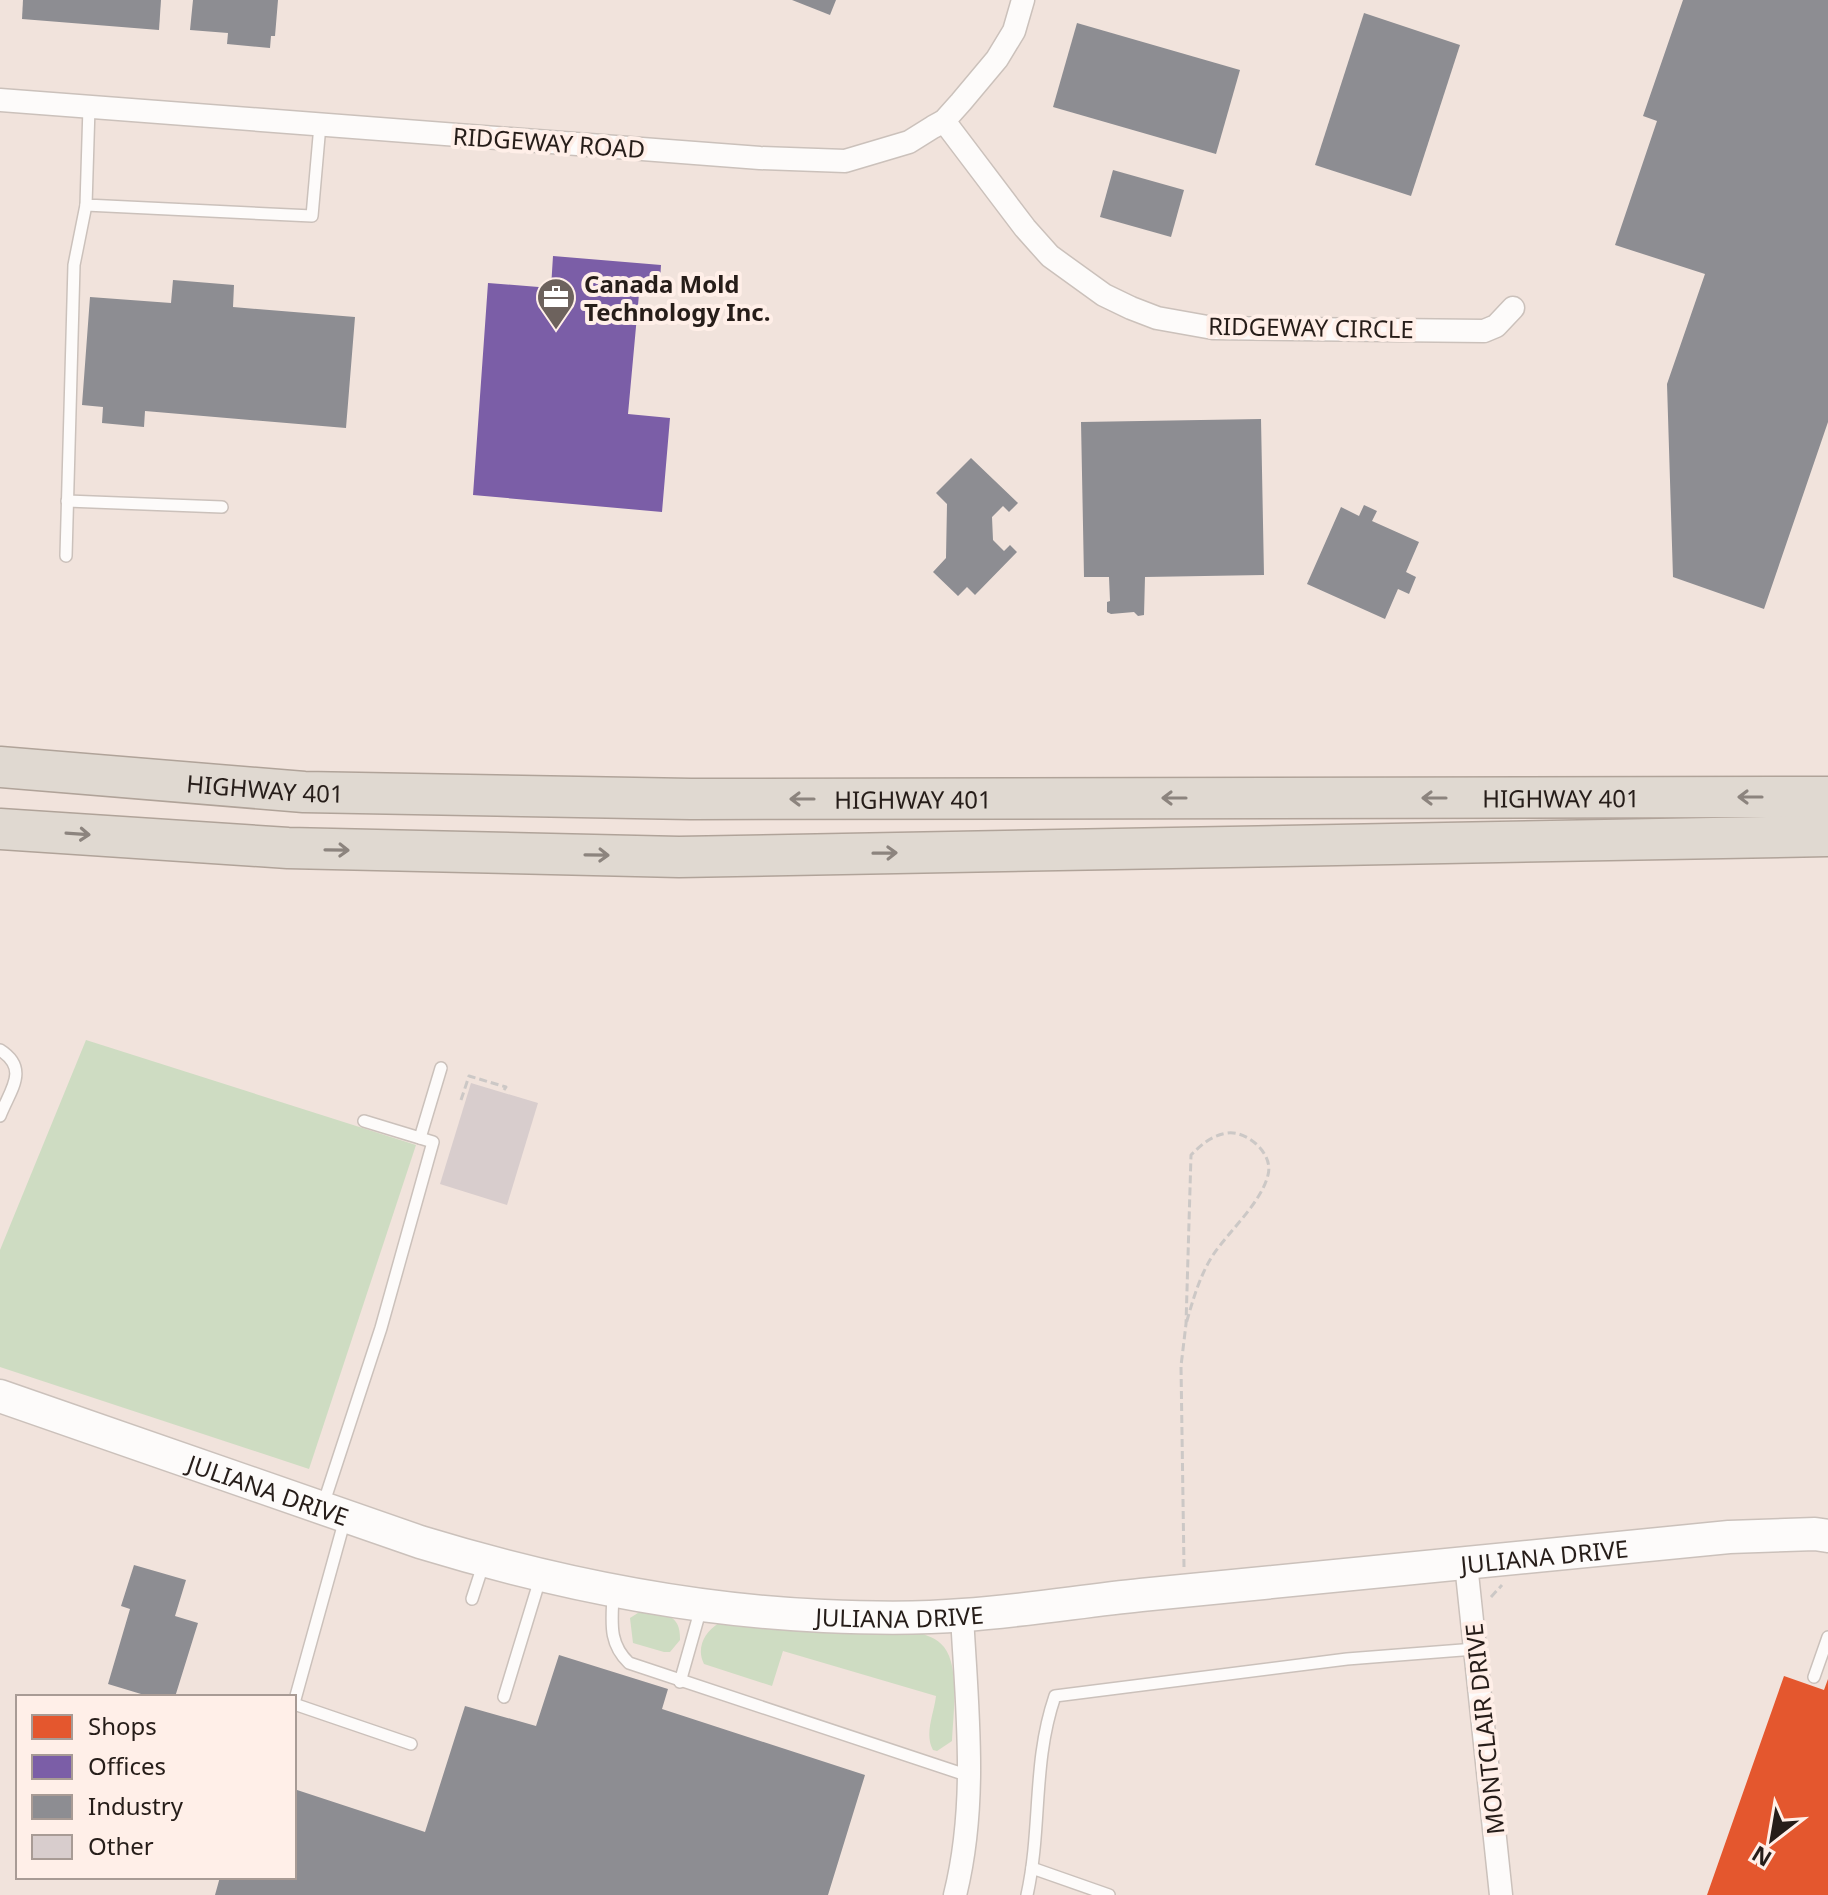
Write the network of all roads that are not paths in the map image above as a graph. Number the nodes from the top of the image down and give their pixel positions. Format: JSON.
{"nodes":[{"id":1,"x":1023,"y":0,"type":"edge"},
{"id":2,"x":0,"y":100,"type":"edge"},
{"id":3,"x":89,"y":107,"type":"junction"},
{"id":4,"x":944,"y":121,"type":"junction"},
{"id":5,"x":320,"y":125,"type":"junction"},
{"id":6,"x":86,"y":205,"type":"junction"},
{"id":7,"x":1513,"y":308,"type":"dead end"},
{"id":8,"x":67,"y":501,"type":"junction"},
{"id":9,"x":222,"y":507,"type":"dead end"},
{"id":10,"x":66,"y":556,"type":"dead end"},
{"id":11,"x":0,"y":767,"type":"edge"},
{"id":12,"x":1828,"y":797,"type":"edge"},
{"id":13,"x":0,"y":829,"type":"edge"},
{"id":14,"x":1820,"y":837,"type":"edge"},
{"id":15,"x":0,"y":1050,"type":"edge"},
{"id":16,"x":441,"y":1068,"type":"dead end"},
{"id":17,"x":0,"y":1116,"type":"edge"},
{"id":18,"x":364,"y":1121,"type":"dead end"},
{"id":19,"x":420,"y":1138,"type":"junction"},
{"id":20,"x":0,"y":1396,"type":"edge"},
{"id":21,"x":333,"y":1513,"type":"junction"},
{"id":22,"x":1828,"y":1536,"type":"edge"},
{"id":23,"x":484,"y":1562,"type":"junction"},
{"id":24,"x":1466,"y":1564,"type":"junction"},
{"id":25,"x":541,"y":1576,"type":"junction"},
{"id":26,"x":613,"y":1590,"type":"junction"},
{"id":27,"x":472,"y":1599,"type":"dead end"},
{"id":28,"x":702,"y":1603,"type":"junction"},
{"id":29,"x":962,"y":1616,"type":"junction"},
{"id":30,"x":1828,"y":1637,"type":"edge"},
{"id":31,"x":1475,"y":1649,"type":"junction"},
{"id":32,"x":1814,"y":1677,"type":"dead end"},
{"id":33,"x":680,"y":1682,"type":"junction"},
{"id":34,"x":296,"y":1695,"type":"edge"},
{"id":35,"x":504,"y":1697,"type":"dead end"},
{"id":36,"x":296,"y":1705,"type":"edge"},
{"id":37,"x":411,"y":1744,"type":"dead end"},
{"id":38,"x":969,"y":1776,"type":"junction"},
{"id":39,"x":1032,"y":1868,"type":"junction"},
{"id":40,"x":955,"y":1895,"type":"edge"},
{"id":41,"x":1027,"y":1895,"type":"edge"},
{"id":42,"x":1109,"y":1895,"type":"edge"},
{"id":43,"x":1501,"y":1895,"type":"edge"}],
"edges":[{"from":1,"to":4,"type":"street","name":"RIDGEWAY ROAD"},
{"from":2,"to":3,"type":"street","name":"RIDGEWAY ROAD"},
{"from":3,"to":5,"type":"street","name":"RIDGEWAY ROAD"},
{"from":3,"to":6,"type":"lane"},
{"from":4,"to":5,"type":"street","name":"RIDGEWAY ROAD"},
{"from":4,"to":7,"type":"street","name":"RIDGEWAY CIRCLE"},
{"from":5,"to":6,"type":"lane"},
{"from":6,"to":8,"type":"lane"},
{"from":8,"to":9,"type":"lane"},
{"from":8,"to":10,"type":"lane"},
{"from":12,"to":11,"type":"highway","name":"HIGHWAY 401","one_way":true},
{"from":13,"to":14,"type":"highway","name":"HIGHWAY 401","one_way":true},
{"from":15,"to":17,"type":"lane"},
{"from":16,"to":19,"type":"lane"},
{"from":18,"to":19,"type":"lane"},
{"from":19,"to":21,"type":"lane"},
{"from":20,"to":21,"type":"street","name":"JULIANA DRIVE"},
{"from":21,"to":23,"type":"street","name":"JULIANA DRIVE"},
{"from":21,"to":34,"type":"lane"},
{"from":22,"to":24,"type":"street","name":"JULIANA DRIVE"},
{"from":23,"to":25,"type":"street","name":"JULIANA DRIVE"},
{"from":23,"to":27,"type":"lane"},
{"from":24,"to":29,"type":"street","name":"JULIANA DRIVE"},
{"from":24,"to":31,"type":"street","name":"MONTCLAIR DRIVE"},
{"from":25,"to":26,"type":"street","name":"JULIANA DRIVE"},
{"from":25,"to":35,"type":"lane"},
{"from":26,"to":28,"type":"street","name":"JULIANA DRIVE"},
{"from":26,"to":33,"type":"lane"},
{"from":28,"to":29,"type":"street","name":"JULIANA DRIVE"},
{"from":28,"to":33,"type":"lane"},
{"from":29,"to":38,"type":"street"},
{"from":30,"to":32,"type":"lane"},
{"from":31,"to":39,"type":"lane"},
{"from":31,"to":43,"type":"street","name":"MONTCLAIR DRIVE"},
{"from":33,"to":38,"type":"lane"},
{"from":36,"to":37,"type":"lane"},
{"from":38,"to":40,"type":"street"},
{"from":39,"to":41,"type":"lane"},
{"from":39,"to":42,"type":"lane"}]}
